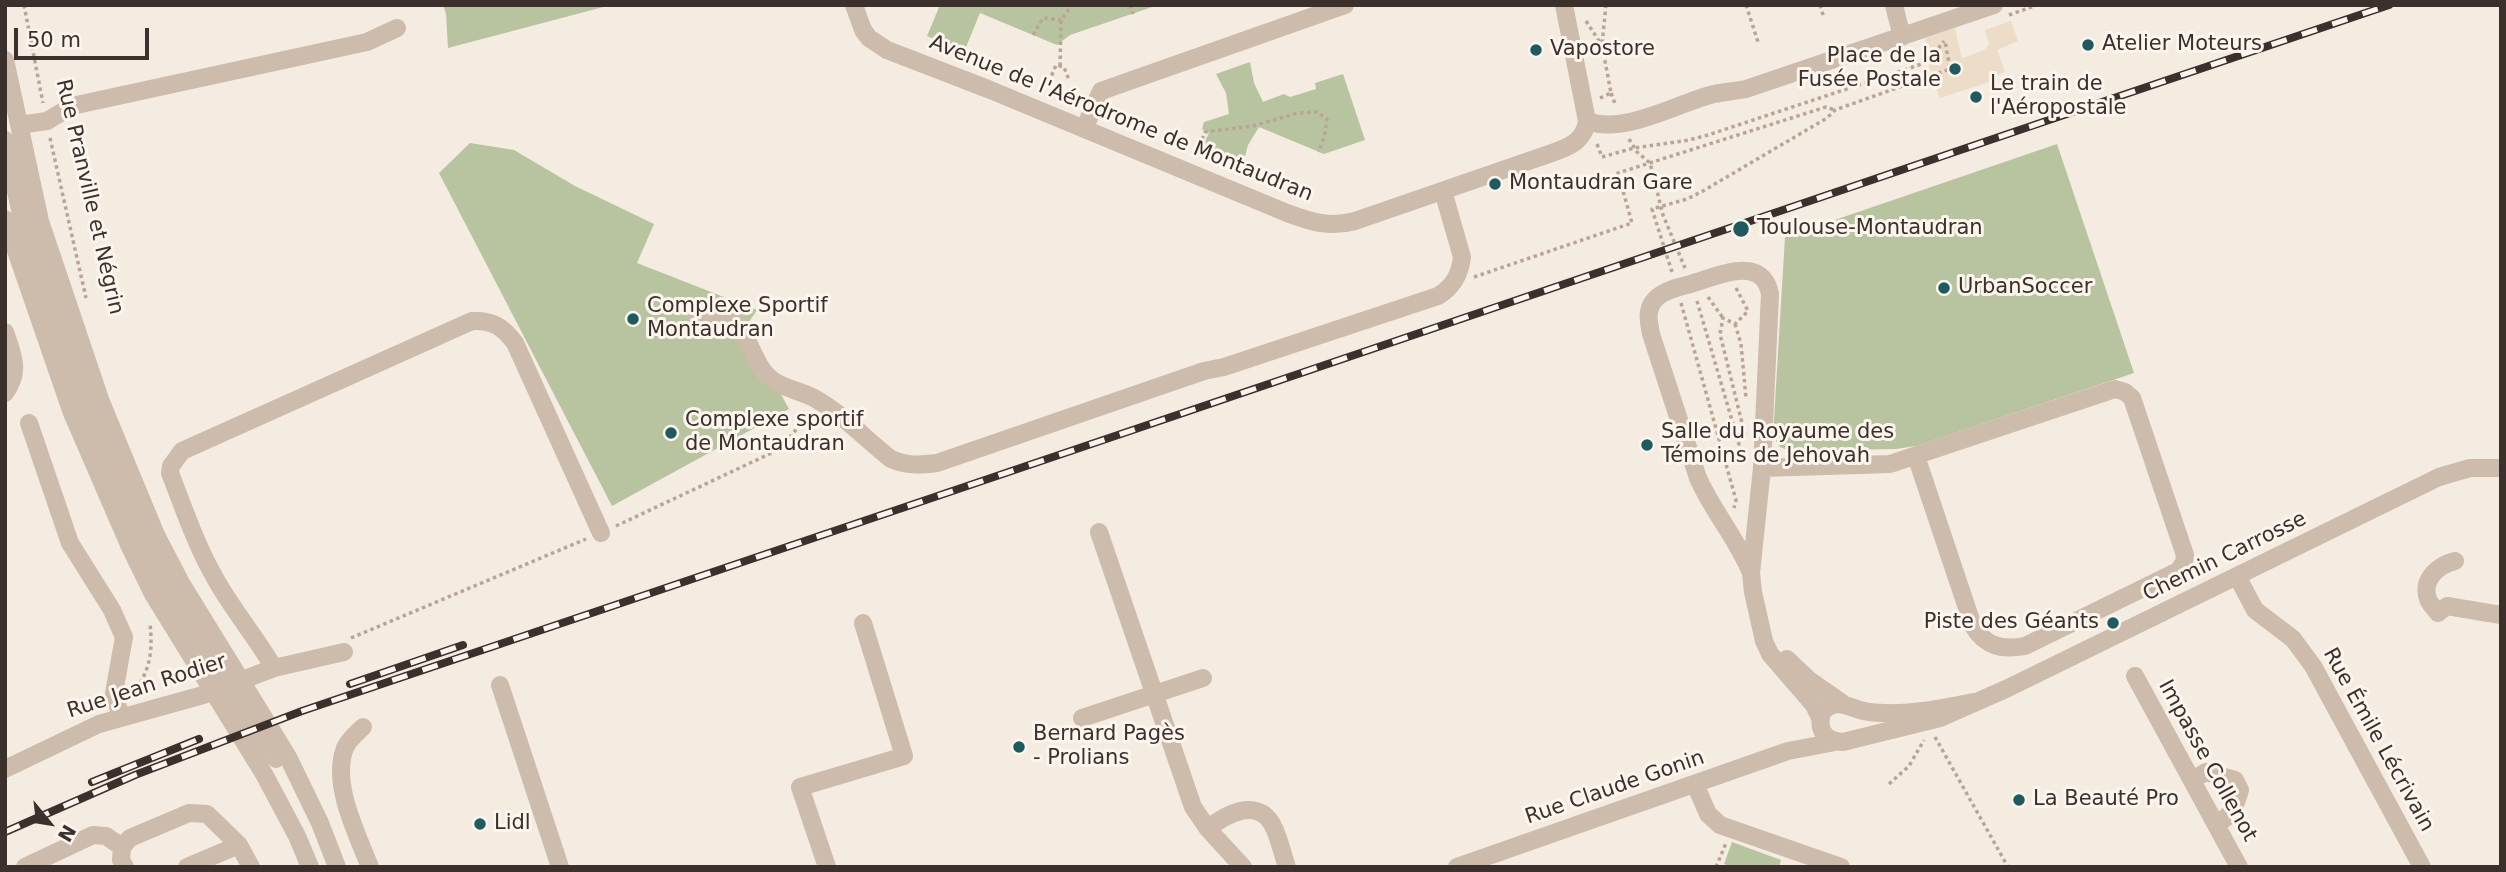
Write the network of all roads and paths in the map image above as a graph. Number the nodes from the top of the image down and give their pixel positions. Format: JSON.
{"nodes":[{"id":1,"x":24,"y":5,"type":"edge"},
{"id":2,"x":854,"y":5,"type":"edge"},
{"id":3,"x":1072,"y":5,"type":"edge"},
{"id":4,"x":1130,"y":5,"type":"edge"},
{"id":5,"x":1345,"y":5,"type":"edge"},
{"id":6,"x":1564,"y":5,"type":"edge"},
{"id":7,"x":1606,"y":5,"type":"edge"},
{"id":8,"x":1746,"y":5,"type":"edge"},
{"id":9,"x":1820,"y":5,"type":"edge"},
{"id":10,"x":1894,"y":5,"type":"edge"},
{"id":11,"x":2036,"y":5,"type":"edge"},
{"id":12,"x":1316,"y":10,"type":"edge"},
{"id":13,"x":1998,"y":12,"type":"edge"},
{"id":14,"x":1584,"y":13,"type":"dead end"},
{"id":15,"x":1133,"y":14,"type":"dead end"},
{"id":16,"x":1824,"y":18,"type":"dead end"},
{"id":17,"x":1061,"y":20,"type":"junction"},
{"id":18,"x":397,"y":29,"type":"dead end"},
{"id":19,"x":1943,"y":32,"type":"dead end"},
{"id":20,"x":1033,"y":35,"type":"dead end"},
{"id":21,"x":1902,"y":37,"type":"junction"},
{"id":22,"x":1945,"y":40,"type":"junction"},
{"id":23,"x":1758,"y":42,"type":"dead end"},
{"id":24,"x":1602,"y":45,"type":"junction"},
{"id":25,"x":5,"y":60,"type":"edge"},
{"id":26,"x":1060,"y":66,"type":"junction"},
{"id":27,"x":1069,"y":80,"type":"dead end"},
{"id":28,"x":1049,"y":82,"type":"dead end"},
{"id":29,"x":1835,"y":110,"type":"junction"},
{"id":30,"x":1586,"y":113,"type":"junction"},
{"id":31,"x":47,"y":121,"type":"junction"},
{"id":32,"x":19,"y":125,"type":"junction"},
{"id":33,"x":1251,"y":127,"type":"junction"},
{"id":34,"x":1084,"y":129,"type":"junction"},
{"id":35,"x":1257,"y":129,"type":"dead end"},
{"id":36,"x":5,"y":140,"type":"edge"},
{"id":37,"x":1200,"y":146,"type":"dead end"},
{"id":38,"x":1319,"y":152,"type":"dead end"},
{"id":39,"x":1602,"y":157,"type":"dead end"},
{"id":40,"x":1652,"y":168,"type":"dead end"},
{"id":41,"x":1443,"y":191,"type":"junction"},
{"id":42,"x":1661,"y":207,"type":"junction"},
{"id":43,"x":5,"y":219,"type":"edge"},
{"id":44,"x":1687,"y":273,"type":"dead end"},
{"id":45,"x":1458,"y":277,"type":"junction"},
{"id":46,"x":1734,"y":283,"type":"dead end"},
{"id":47,"x":1669,"y":285,"type":"junction"},
{"id":48,"x":1707,"y":288,"type":"junction"},
{"id":49,"x":1696,"y":296,"type":"dead end"},
{"id":50,"x":1681,"y":303,"type":"dead end"},
{"id":51,"x":90,"y":309,"type":"dead end"},
{"id":52,"x":694,"y":313,"type":"dead end"},
{"id":53,"x":1723,"y":318,"type":"junction"},
{"id":54,"x":5,"y":332,"type":"edge"},
{"id":55,"x":5,"y":393,"type":"edge"},
{"id":56,"x":29,"y":423,"type":"dead end"},
{"id":57,"x":1747,"y":442,"type":"dead end"},
{"id":58,"x":1916,"y":456,"type":"junction"},
{"id":59,"x":1756,"y":462,"type":"junction"},
{"id":60,"x":2501,"y":468,"type":"edge"},
{"id":61,"x":1736,"y":500,"type":"dead end"},
{"id":62,"x":1099,"y":532,"type":"dead end"},
{"id":63,"x":601,"y":533,"type":"dead end"},
{"id":64,"x":2455,"y":561,"type":"dead end"},
{"id":65,"x":1751,"y":573,"type":"junction"},
{"id":66,"x":2237,"y":576,"type":"junction"},
{"id":67,"x":2501,"y":615,"type":"edge"},
{"id":68,"x":149,"y":621,"type":"dead end"},
{"id":69,"x":1759,"y":621,"type":"junction"},
{"id":70,"x":863,"y":623,"type":"dead end"},
{"id":71,"x":344,"y":652,"type":"dead end"},
{"id":72,"x":271,"y":669,"type":"junction"},
{"id":73,"x":2134,"y":677,"type":"dead end"},
{"id":74,"x":1203,"y":678,"type":"dead end"},
{"id":75,"x":500,"y":685,"type":"dead end"},
{"id":76,"x":1155,"y":694,"type":"junction"},
{"id":77,"x":1973,"y":702,"type":"junction"},
{"id":78,"x":1847,"y":706,"type":"junction"},
{"id":79,"x":121,"y":717,"type":"junction"},
{"id":80,"x":1082,"y":718,"type":"dead end"},
{"id":81,"x":1940,"y":718,"type":"junction"},
{"id":82,"x":1820,"y":722,"type":"junction"},
{"id":83,"x":363,"y":727,"type":"dead end"},
{"id":84,"x":1935,"y":737,"type":"junction"},
{"id":85,"x":1843,"y":740,"type":"junction"},
{"id":86,"x":1788,"y":751,"type":"junction"},
{"id":87,"x":277,"y":762,"type":"junction"},
{"id":88,"x":5,"y":769,"type":"edge"},
{"id":89,"x":2192,"y":780,"type":"junction"},
{"id":90,"x":1695,"y":784,"type":"junction"},
{"id":91,"x":1889,"y":784,"type":"dead end"},
{"id":92,"x":320,"y":823,"type":"junction"},
{"id":93,"x":2216,"y":824,"type":"junction"},
{"id":94,"x":1208,"y":829,"type":"junction"},
{"id":95,"x":1731,"y":829,"type":"junction"},
{"id":96,"x":239,"y":845,"type":"junction"},
{"id":97,"x":122,"y":847,"type":"junction"},
{"id":98,"x":25,"y":867,"type":"edge"},
{"id":99,"x":125,"y":867,"type":"edge"},
{"id":100,"x":187,"y":867,"type":"edge"},
{"id":101,"x":251,"y":867,"type":"edge"},
{"id":102,"x":310,"y":867,"type":"edge"},
{"id":103,"x":326,"y":867,"type":"edge"},
{"id":104,"x":337,"y":867,"type":"edge"},
{"id":105,"x":370,"y":867,"type":"edge"},
{"id":106,"x":559,"y":867,"type":"edge"},
{"id":107,"x":827,"y":867,"type":"edge"},
{"id":108,"x":1243,"y":867,"type":"edge"},
{"id":109,"x":1287,"y":867,"type":"edge"},
{"id":110,"x":1457,"y":867,"type":"edge"},
{"id":111,"x":1716,"y":867,"type":"edge"},
{"id":112,"x":1841,"y":867,"type":"edge"},
{"id":113,"x":2008,"y":867,"type":"edge"},
{"id":114,"x":2239,"y":867,"type":"edge"},
{"id":115,"x":2422,"y":867,"type":"edge"}],
"edges":[{"from":1,"to":31,"type":"path","name":"Rue Pranville et Négrin"},
{"from":2,"to":34,"type":"street","name":"Avenue de l'Aérodrome de Montaudran"},
{"from":3,"to":17,"type":"path"},
{"from":4,"to":15,"type":"path"},
{"from":5,"to":12,"type":"street"},
{"from":6,"to":30,"type":"street"},
{"from":7,"to":24,"type":"path"},
{"from":8,"to":23,"type":"path"},
{"from":9,"to":16,"type":"path"},
{"from":10,"to":21,"type":"street"},
{"from":11,"to":13,"type":"path"},
{"from":12,"to":34,"type":"street"},
{"from":13,"to":21,"type":"street"},
{"from":14,"to":24,"type":"path"},
{"from":17,"to":20,"type":"path"},
{"from":17,"to":26,"type":"path"},
{"from":18,"to":31,"type":"street"},
{"from":19,"to":22,"type":"path"},
{"from":21,"to":30,"type":"street"},
{"from":22,"to":29,"type":"path"},
{"from":22,"to":39,"type":"path"},
{"from":24,"to":30,"type":"path"},
{"from":25,"to":32,"type":"street"},
{"from":26,"to":27,"type":"path"},
{"from":26,"to":28,"type":"path"},
{"from":29,"to":42,"type":"path"},
{"from":29,"to":45,"type":"path"},
{"from":30,"to":41,"type":"street","name":"Avenue de l'Aérodrome de Montaudran"},
{"from":31,"to":32,"type":"street"},
{"from":31,"to":51,"type":"path","name":"Rue Pranville et Négrin"},
{"from":32,"to":92,"type":"street"},
{"from":33,"to":35,"type":"path"},
{"from":33,"to":37,"type":"path"},
{"from":33,"to":38,"type":"path"},
{"from":34,"to":41,"type":"street","name":"Avenue de l'Aérodrome de Montaudran"},
{"from":36,"to":87,"type":"street"},
{"from":40,"to":42,"type":"path"},
{"from":41,"to":45,"type":"street"},
{"from":42,"to":44,"type":"path"},
{"from":42,"to":47,"type":"path"},
{"from":43,"to":102,"type":"street"},
{"from":45,"to":52,"type":"street"},
{"from":46,"to":53,"type":"path"},
{"from":47,"to":48,"type":"street","name":"Chemin Carrosse"},
{"from":47,"to":65,"type":"street","name":"Chemin Carrosse"},
{"from":48,"to":53,"type":"path"},
{"from":48,"to":59,"type":"street","name":"Chemin Carrosse"},
{"from":49,"to":59,"type":"path"},
{"from":50,"to":61,"type":"path"},
{"from":53,"to":57,"type":"path"},
{"from":54,"to":55,"type":"street"},
{"from":56,"to":79,"type":"street"},
{"from":58,"to":58,"type":"street"},
{"from":58,"to":59,"type":"street"},
{"from":59,"to":65,"type":"street","name":"Chemin Carrosse"},
{"from":60,"to":66,"type":"street","name":"Chemin Carrosse"},
{"from":62,"to":76,"type":"street"},
{"from":63,"to":72,"type":"street"},
{"from":64,"to":67,"type":"street"},
{"from":65,"to":69,"type":"street","name":"Chemin Carrosse"},
{"from":66,"to":77,"type":"street","name":"Chemin Carrosse"},
{"from":66,"to":115,"type":"street","name":"Rue Émile Lécrivain"},
{"from":68,"to":79,"type":"path"},
{"from":69,"to":78,"type":"street","name":"Chemin Carrosse"},
{"from":69,"to":82,"type":"street","name":"Chemin Carrosse"},
{"from":70,"to":107,"type":"street"},
{"from":71,"to":72,"type":"street","name":"Rue Jean Rodier"},
{"from":72,"to":79,"type":"street","name":"Rue Jean Rodier"},
{"from":73,"to":89,"type":"street","name":"Impasse Collenot"},
{"from":74,"to":76,"type":"street"},
{"from":75,"to":106,"type":"street"},
{"from":76,"to":80,"type":"street"},
{"from":76,"to":94,"type":"street"},
{"from":77,"to":78,"type":"street","name":"Chemin Carrosse"},
{"from":77,"to":81,"type":"street","name":"Chemin Carrosse"},
{"from":78,"to":82,"type":"street"},
{"from":78,"to":85,"type":"street"},
{"from":79,"to":88,"type":"street","name":"Rue Jean Rodier"},
{"from":81,"to":84,"type":"path"},
{"from":81,"to":85,"type":"street","name":"Chemin Carrosse"},
{"from":82,"to":85,"type":"street","name":"Chemin Carrosse"},
{"from":82,"to":86,"type":"street","name":"Rue Claude Gonin"},
{"from":83,"to":105,"type":"street"},
{"from":84,"to":91,"type":"path"},
{"from":84,"to":113,"type":"path"},
{"from":85,"to":86,"type":"street","name":"Rue Claude Gonin"},
{"from":86,"to":90,"type":"street","name":"Rue Claude Gonin"},
{"from":87,"to":92,"type":"street"},
{"from":87,"to":103,"type":"street"},
{"from":89,"to":93,"type":"street","name":"Impasse Collenot"},
{"from":89,"to":93,"type":"street"},
{"from":90,"to":95,"type":"street"},
{"from":90,"to":110,"type":"street","name":"Rue Claude Gonin"},
{"from":92,"to":104,"type":"street"},
{"from":93,"to":114,"type":"street","name":"Impasse Collenot"},
{"from":94,"to":108,"type":"street"},
{"from":94,"to":109,"type":"street"},
{"from":95,"to":111,"type":"path"},
{"from":95,"to":112,"type":"street"},
{"from":96,"to":97,"type":"street"},
{"from":96,"to":100,"type":"street"},
{"from":96,"to":101,"type":"street"},
{"from":97,"to":98,"type":"street"},
{"from":97,"to":99,"type":"street"}]}
